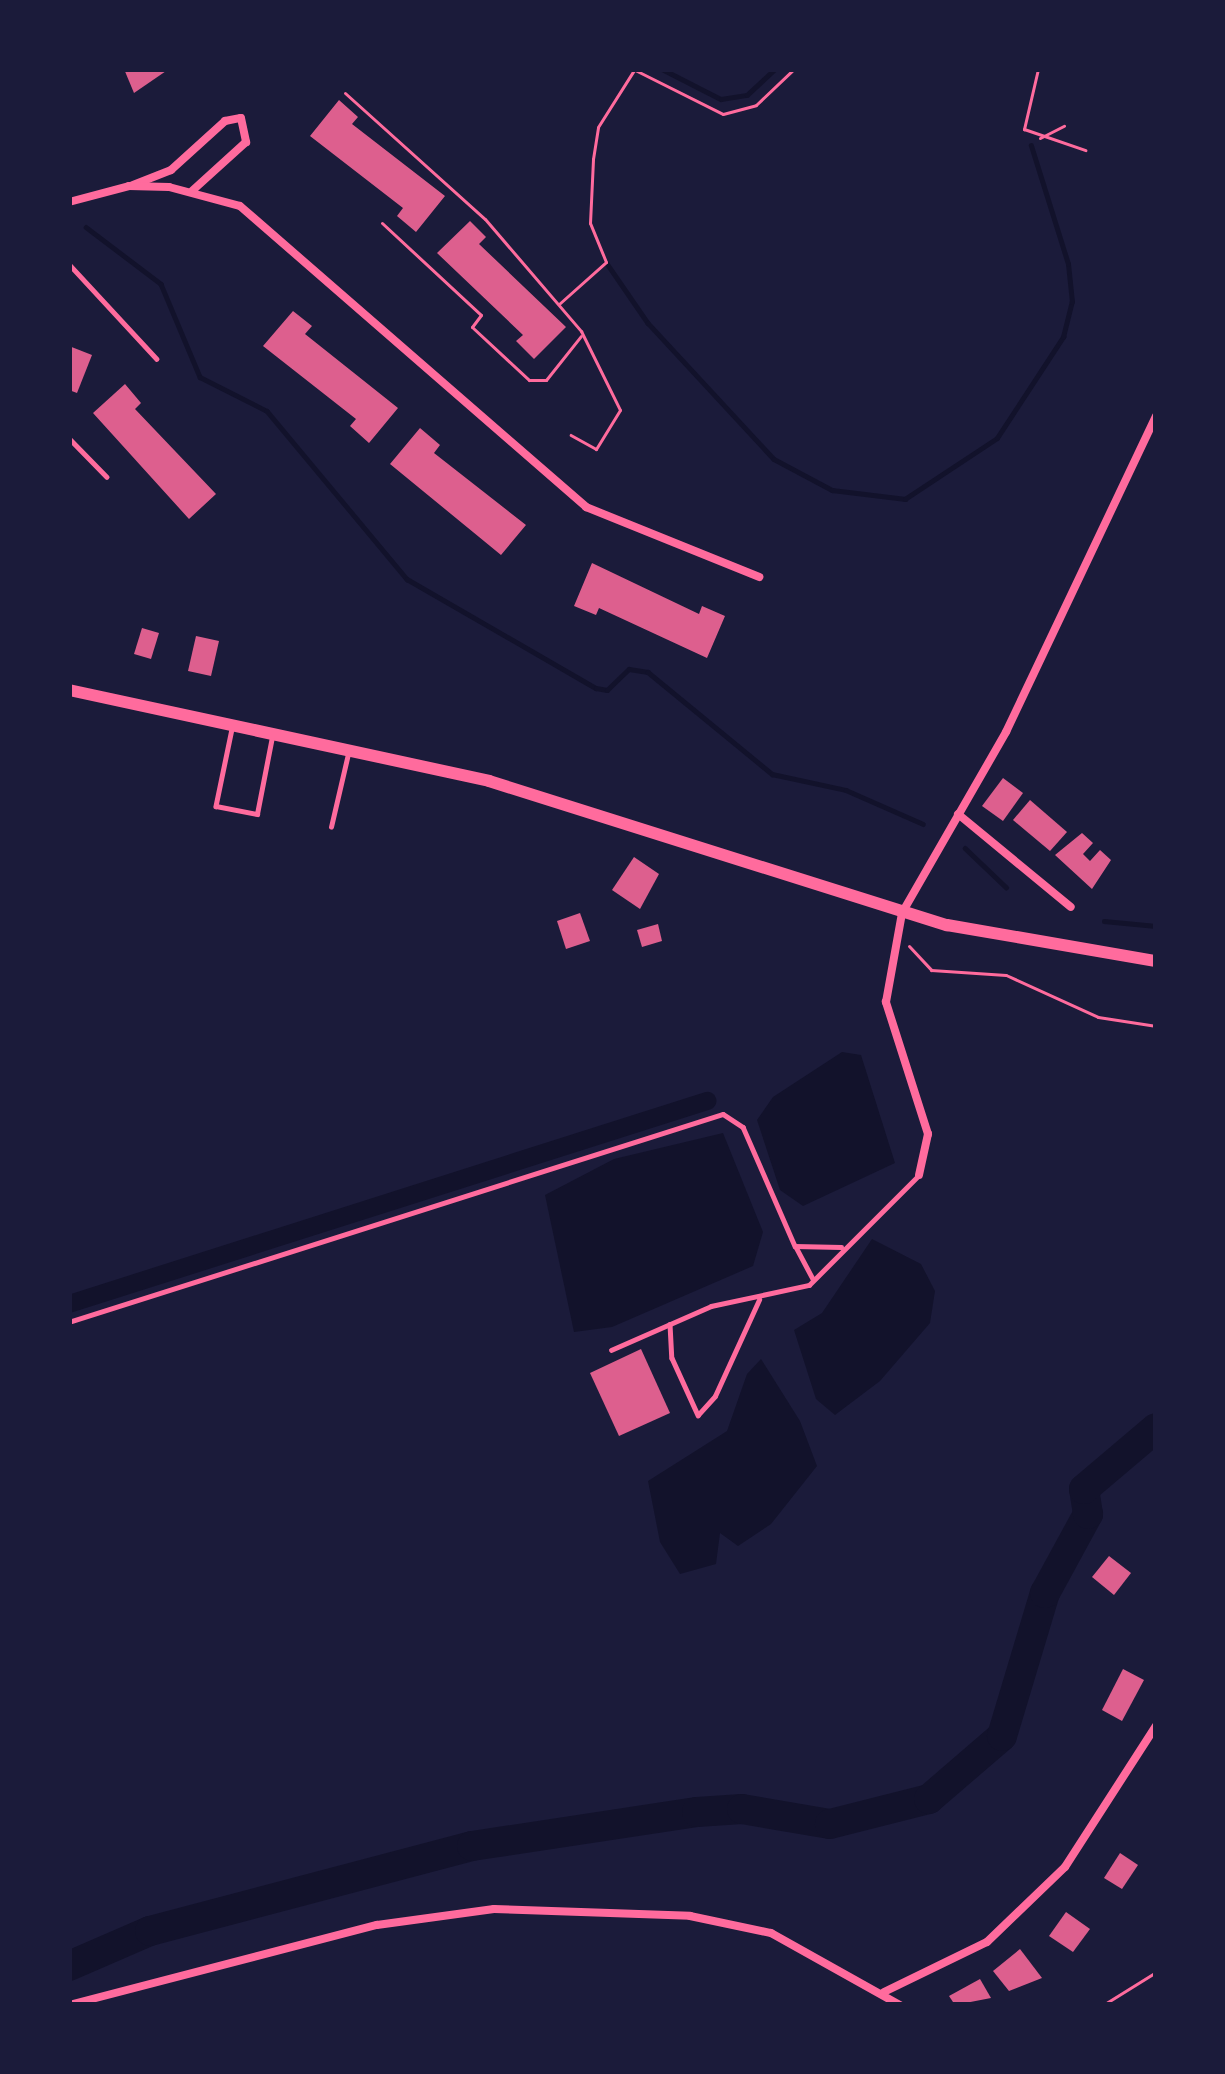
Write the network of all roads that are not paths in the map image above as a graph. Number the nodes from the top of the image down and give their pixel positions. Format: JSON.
{"nodes":[{"id":1,"x":129,"y":186,"type":"junction"},
{"id":2,"x":191,"y":191,"type":"junction"},
{"id":3,"x":69,"y":202,"type":"edge"},
{"id":4,"x":69,"y":265,"type":"edge"},
{"id":5,"x":157,"y":359,"type":"dead end"},
{"id":6,"x":1156,"y":416,"type":"edge"},
{"id":7,"x":69,"y":438,"type":"edge"},
{"id":8,"x":106,"y":477,"type":"dead end"},
{"id":9,"x":759,"y":577,"type":"dead end"},
{"id":10,"x":69,"y":690,"type":"edge"},
{"id":11,"x":233,"y":723,"type":"junction"},
{"id":12,"x":274,"y":732,"type":"junction"},
{"id":13,"x":349,"y":748,"type":"junction"},
{"id":14,"x":958,"y":814,"type":"junction"},
{"id":15,"x":332,"y":827,"type":"dead end"},
{"id":16,"x":1071,"y":907,"type":"dead end"},
{"id":17,"x":902,"y":913,"type":"junction"},
{"id":18,"x":1156,"y":961,"type":"edge"},
{"id":19,"x":919,"y":1175,"type":"joint"},
{"id":20,"x":795,"y":1246,"type":"junction"},
{"id":21,"x":841,"y":1247,"type":"junction"},
{"id":22,"x":813,"y":1280,"type":"junction"},
{"id":23,"x":759,"y":1300,"type":"junction"},
{"id":24,"x":69,"y":1322,"type":"edge"},
{"id":25,"x":670,"y":1324,"type":"junction"},
{"id":26,"x":611,"y":1350,"type":"dead end"},
{"id":27,"x":1156,"y":1726,"type":"edge"},
{"id":28,"x":882,"y":1993,"type":"junction"},
{"id":29,"x":69,"y":2005,"type":"edge"},
{"id":30,"x":900,"y":2005,"type":"edge"}],
"edges":[{"from":1,"to":2,"type":"street"},
{"from":1,"to":2,"type":"street"},
{"from":1,"to":3,"type":"street"},
{"from":2,"to":9,"type":"street"},
{"from":4,"to":5,"type":"lane"},
{"from":6,"to":14,"type":"street"},
{"from":7,"to":8,"type":"lane"},
{"from":10,"to":11,"type":"main road"},
{"from":11,"to":12,"type":"main road"},
{"from":11,"to":12,"type":"lane"},
{"from":12,"to":13,"type":"main road"},
{"from":13,"to":15,"type":"lane"},
{"from":13,"to":17,"type":"main road"},
{"from":14,"to":16,"type":"street"},
{"from":14,"to":17,"type":"street"},
{"from":17,"to":18,"type":"main road"},
{"from":17,"to":19,"type":"street"},
{"from":19,"to":21,"type":"lane"},
{"from":20,"to":21,"type":"lane"},
{"from":20,"to":22,"type":"lane"},
{"from":20,"to":24,"type":"lane"},
{"from":21,"to":22,"type":"lane"},
{"from":22,"to":23,"type":"lane"},
{"from":23,"to":25,"type":"lane"},
{"from":23,"to":25,"type":"lane"},
{"from":25,"to":26,"type":"lane"},
{"from":27,"to":28,"type":"street"},
{"from":28,"to":29,"type":"street"},
{"from":28,"to":30,"type":"street"}]}
